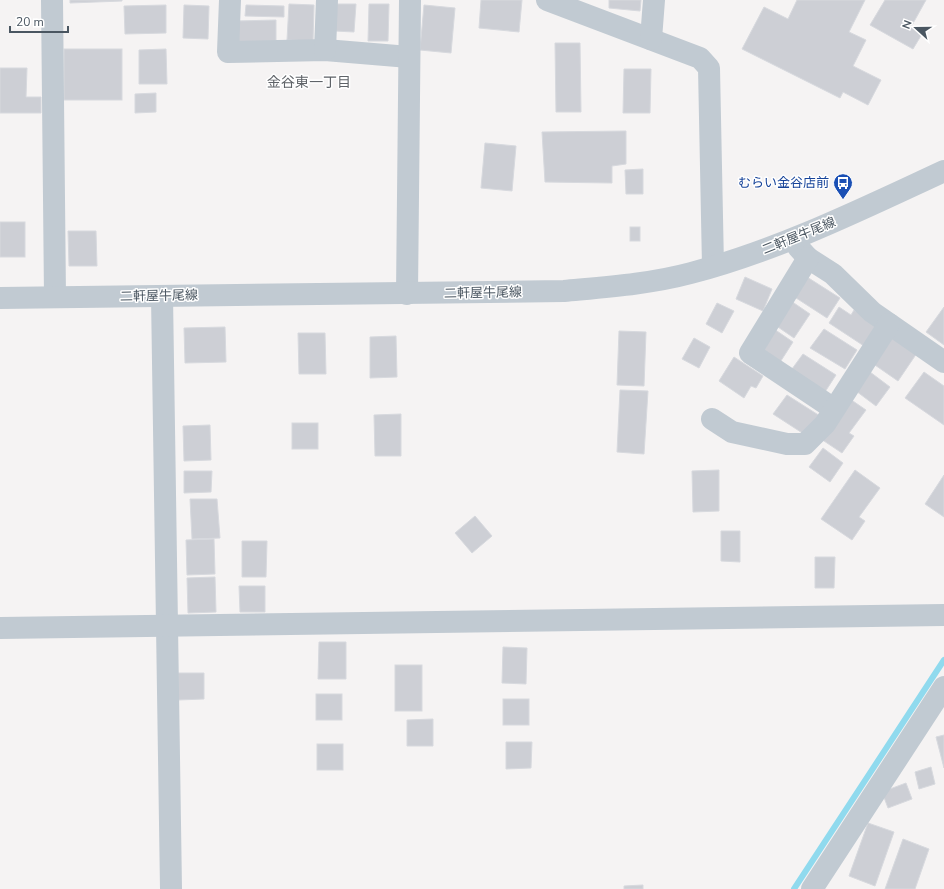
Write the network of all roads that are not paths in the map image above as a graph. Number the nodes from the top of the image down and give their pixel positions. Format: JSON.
{"nodes":[{"id":1,"x":52,"y":0,"type":"edge"},
{"id":2,"x":230,"y":0,"type":"edge"},
{"id":3,"x":327,"y":0,"type":"edge"},
{"id":4,"x":410,"y":0,"type":"edge"},
{"id":5,"x":547,"y":0,"type":"edge"},
{"id":6,"x":654,"y":0,"type":"edge"},
{"id":7,"x":651,"y":39,"type":"junction"},
{"id":8,"x":325,"y":50,"type":"junction"},
{"id":9,"x":409,"y":57,"type":"junction"},
{"id":10,"x":944,"y":171,"type":"edge"},
{"id":11,"x":792,"y":239,"type":"junction"},
{"id":12,"x":808,"y":258,"type":"junction"},
{"id":13,"x":713,"y":266,"type":"junction"},
{"id":14,"x":407,"y":294,"type":"junction"},
{"id":15,"x":162,"y":296,"type":"junction"},
{"id":16,"x":0,"y":298,"type":"edge"},
{"id":17,"x":55,"y":298,"type":"junction"},
{"id":18,"x":889,"y":324,"type":"junction"},
{"id":19,"x":944,"y":362,"type":"edge"},
{"id":20,"x":834,"y":409,"type":"junction"},
{"id":21,"x":712,"y":419,"type":"dead end"},
{"id":22,"x":944,"y":615,"type":"edge"},
{"id":23,"x":166,"y":626,"type":"junction"},
{"id":24,"x":0,"y":628,"type":"edge"},
{"id":25,"x":944,"y":687,"type":"edge"},
{"id":26,"x":171,"y":889,"type":"edge"},
{"id":27,"x":812,"y":889,"type":"edge"}],
"edges":[{"from":1,"to":17,"type":"street"},
{"from":2,"to":8,"type":"street"},
{"from":3,"to":8,"type":"street"},
{"from":4,"to":9,"type":"street"},
{"from":5,"to":7,"type":"street"},
{"from":6,"to":7,"type":"street"},
{"from":7,"to":13,"type":"street"},
{"from":8,"to":9,"type":"street"},
{"from":9,"to":14,"type":"street"},
{"from":10,"to":11,"type":"street","name":"二軒屋牛尾線"},
{"from":11,"to":12,"type":"street"},
{"from":11,"to":13,"type":"street","name":"二軒屋牛尾線"},
{"from":12,"to":18,"type":"street"},
{"from":12,"to":20,"type":"street"},
{"from":13,"to":14,"type":"street","name":"二軒屋牛尾線"},
{"from":14,"to":15,"type":"street","name":"二軒屋牛尾線"},
{"from":15,"to":17,"type":"street","name":"二軒屋牛尾線"},
{"from":15,"to":23,"type":"street"},
{"from":16,"to":17,"type":"street","name":"二軒屋牛尾線"},
{"from":18,"to":19,"type":"street"},
{"from":18,"to":20,"type":"street"},
{"from":20,"to":21,"type":"street"},
{"from":22,"to":23,"type":"street"},
{"from":23,"to":24,"type":"street"},
{"from":23,"to":26,"type":"street"},
{"from":25,"to":27,"type":"street"}]}
